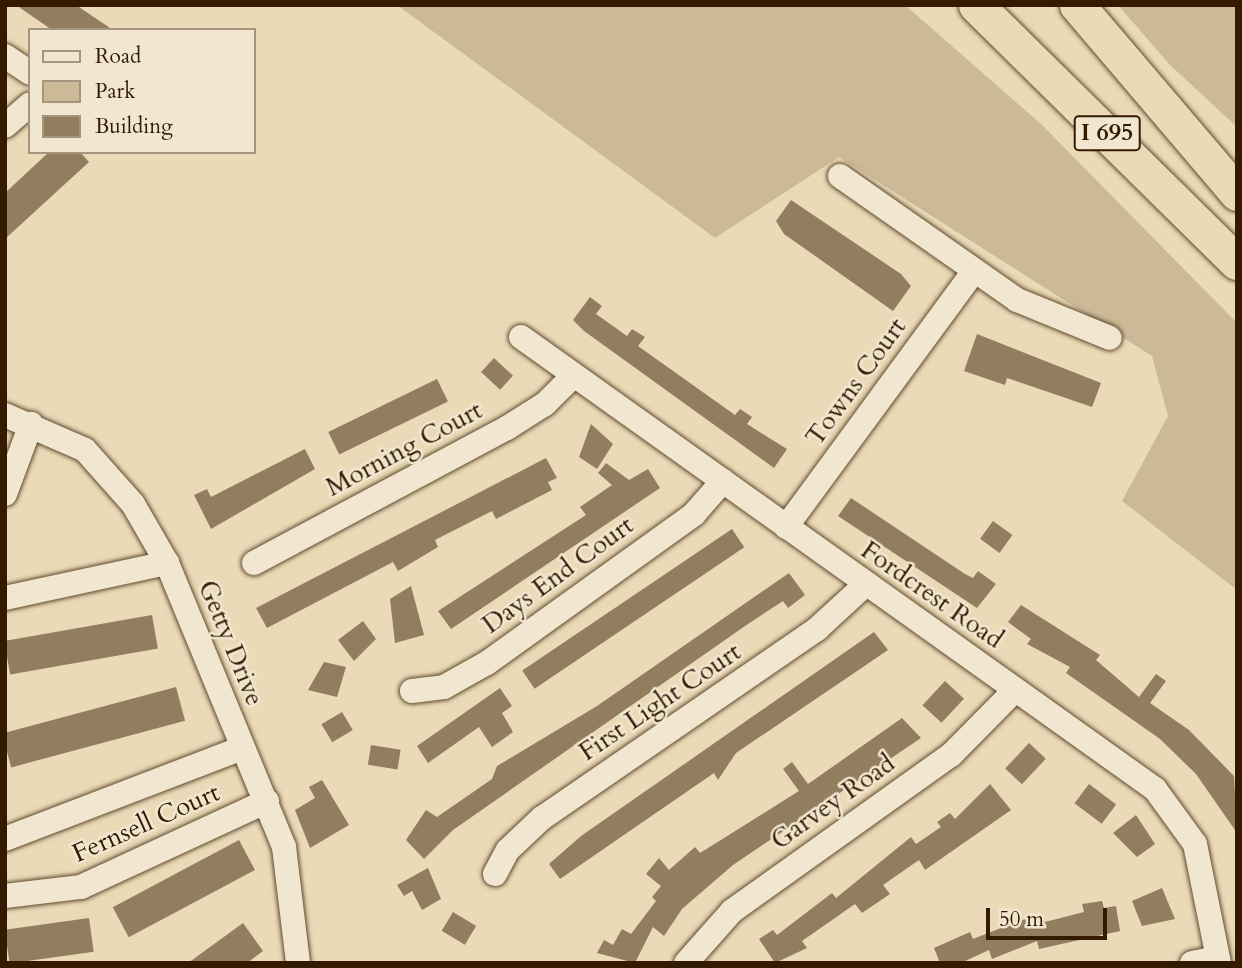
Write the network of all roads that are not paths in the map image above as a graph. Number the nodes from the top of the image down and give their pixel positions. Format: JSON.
{"nodes":[{"id":1,"x":976,"y":5,"type":"edge"},
{"id":2,"x":1077,"y":5,"type":"edge"},
{"id":3,"x":5,"y":56,"type":"edge"},
{"id":4,"x":28,"y":72,"type":"edge"},
{"id":5,"x":28,"y":106,"type":"edge"},
{"id":6,"x":5,"y":126,"type":"edge"},
{"id":7,"x":1183,"y":128,"type":"junction"},
{"id":8,"x":1237,"y":172,"type":"edge"},
{"id":9,"x":840,"y":176,"type":"dead end"},
{"id":10,"x":1237,"y":193,"type":"edge"},
{"id":11,"x":1237,"y":262,"type":"edge"},
{"id":12,"x":973,"y":272,"type":"junction"},
{"id":13,"x":521,"y":337,"type":"dead end"},
{"id":14,"x":1110,"y":338,"type":"dead end"},
{"id":15,"x":573,"y":376,"type":"junction"},
{"id":16,"x":5,"y":415,"type":"edge"},
{"id":17,"x":31,"y":424,"type":"junction"},
{"id":18,"x":723,"y":481,"type":"junction"},
{"id":19,"x":5,"y":494,"type":"edge"},
{"id":20,"x":786,"y":527,"type":"junction"},
{"id":21,"x":167,"y":563,"type":"junction"},
{"id":22,"x":254,"y":563,"type":"dead end"},
{"id":23,"x":866,"y":584,"type":"junction"},
{"id":24,"x":5,"y":598,"type":"edge"},
{"id":25,"x":1015,"y":690,"type":"junction"},
{"id":26,"x":412,"y":691,"type":"dead end"},
{"id":27,"x":242,"y":748,"type":"junction"},
{"id":28,"x":267,"y":802,"type":"junction"},
{"id":29,"x":5,"y":839,"type":"edge"},
{"id":30,"x":495,"y":874,"type":"dead end"},
{"id":31,"x":5,"y":896,"type":"edge"},
{"id":32,"x":1218,"y":960,"type":"edge"},
{"id":33,"x":298,"y":963,"type":"edge"},
{"id":34,"x":686,"y":963,"type":"edge"},
{"id":35,"x":1192,"y":963,"type":"edge"}],
"edges":[{"from":1,"to":11,"type":"highway","number":"I 695"},
{"from":2,"to":7,"type":"highway","number":"I 695"},
{"from":3,"to":4,"type":"street"},
{"from":5,"to":6,"type":"street"},
{"from":7,"to":8,"type":"highway"},
{"from":7,"to":10,"type":"highway","number":"I 695"},
{"from":9,"to":12,"type":"street"},
{"from":12,"to":14,"type":"street"},
{"from":12,"to":20,"type":"street","name":"Towns Court"},
{"from":13,"to":15,"type":"street","name":"Fordcrest Road"},
{"from":15,"to":18,"type":"street","name":"Fordcrest Road"},
{"from":15,"to":22,"type":"street","name":"Morning Court"},
{"from":16,"to":17,"type":"street","name":"Getty Drive"},
{"from":17,"to":19,"type":"street"},
{"from":17,"to":21,"type":"street","name":"Getty Drive"},
{"from":18,"to":20,"type":"street","name":"Fordcrest Road"},
{"from":18,"to":26,"type":"street","name":"Days End Court"},
{"from":20,"to":23,"type":"street","name":"Fordcrest Road"},
{"from":21,"to":24,"type":"street"},
{"from":21,"to":27,"type":"street","name":"Getty Drive"},
{"from":23,"to":25,"type":"street","name":"Fordcrest Road"},
{"from":23,"to":30,"type":"street","name":"First Light Court"},
{"from":25,"to":32,"type":"street","name":"Fordcrest Road"},
{"from":25,"to":34,"type":"street","name":"Garvey Road"},
{"from":27,"to":28,"type":"street","name":"Getty Drive"},
{"from":27,"to":29,"type":"street","name":"Fernsell Court"},
{"from":28,"to":31,"type":"street","name":"Fernsell Court"},
{"from":28,"to":33,"type":"street","name":"Getty Drive"},
{"from":32,"to":35,"type":"street"}]}
